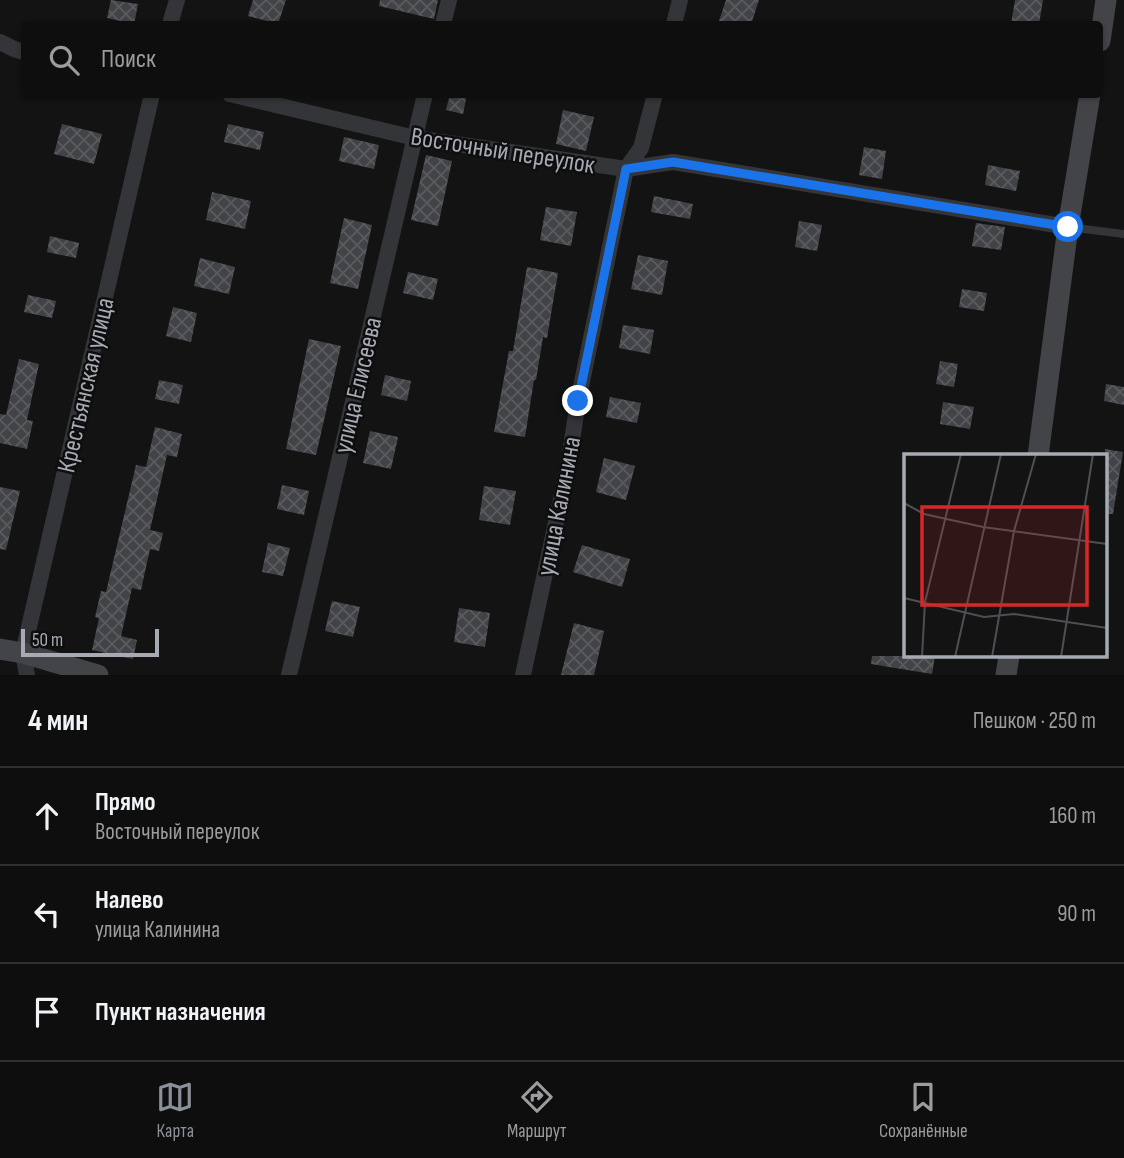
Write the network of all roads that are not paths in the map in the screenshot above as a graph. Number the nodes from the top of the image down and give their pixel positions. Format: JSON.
{"nodes":[{"id":1,"x":177,"y":0,"type":"edge"},
{"id":2,"x":449,"y":0,"type":"edge"},
{"id":3,"x":680,"y":0,"type":"edge"},
{"id":4,"x":1106,"y":0,"type":"edge"},
{"id":5,"x":171,"y":21,"type":"edge"},
{"id":6,"x":444,"y":21,"type":"edge"},
{"id":7,"x":675,"y":21,"type":"edge"},
{"id":8,"x":1103,"y":21,"type":"edge"},
{"id":9,"x":0,"y":42,"type":"edge"},
{"id":10,"x":21,"y":51,"type":"edge"},
{"id":11,"x":151,"y":98,"type":"edge"},
{"id":12,"x":247,"y":98,"type":"edge"},
{"id":13,"x":424,"y":98,"type":"edge"},
{"id":14,"x":654,"y":98,"type":"edge"},
{"id":15,"x":1089,"y":98,"type":"edge"},
{"id":16,"x":415,"y":138,"type":"junction"},
{"id":17,"x":626,"y":169,"type":"junction"},
{"id":18,"x":1068,"y":227,"type":"junction"},
{"id":19,"x":1124,"y":234,"type":"edge"},
{"id":20,"x":1038,"y":454,"type":"edge"},
{"id":21,"x":0,"y":649,"type":"edge"},
{"id":22,"x":23,"y":653,"type":"junction"},
{"id":23,"x":1009,"y":657,"type":"edge"},
{"id":24,"x":26,"y":675,"type":"edge"},
{"id":25,"x":99,"y":675,"type":"edge"},
{"id":26,"x":289,"y":675,"type":"edge"},
{"id":27,"x":523,"y":675,"type":"edge"},
{"id":28,"x":1006,"y":675,"type":"edge"}],
"edges":[{"from":1,"to":5,"type":"street"},
{"from":2,"to":6,"type":"street"},
{"from":3,"to":7,"type":"street"},
{"from":4,"to":8,"type":"main road"},
{"from":9,"to":10,"type":"street"},
{"from":11,"to":22,"type":"street","name":"Крестьянская улица"},
{"from":12,"to":16,"type":"street","name":"Восточный переулок"},
{"from":13,"to":16,"type":"street","name":"улица Елисеева"},
{"from":14,"to":17,"type":"street","name":"улица Калинина"},
{"from":15,"to":18,"type":"main road"},
{"from":16,"to":17,"type":"street","name":"Восточный переулок"},
{"from":16,"to":26,"type":"street","name":"улица Елисеева"},
{"from":17,"to":18,"type":"street","name":"Восточный переулок"},
{"from":17,"to":27,"type":"street","name":"улица Калинина"},
{"from":18,"to":19,"type":"lane"},
{"from":18,"to":20,"type":"main road"},
{"from":21,"to":22,"type":"main road"},
{"from":22,"to":24,"type":"street","name":"Крестьянская улица"},
{"from":22,"to":25,"type":"main road"},
{"from":23,"to":28,"type":"main road"}]}
